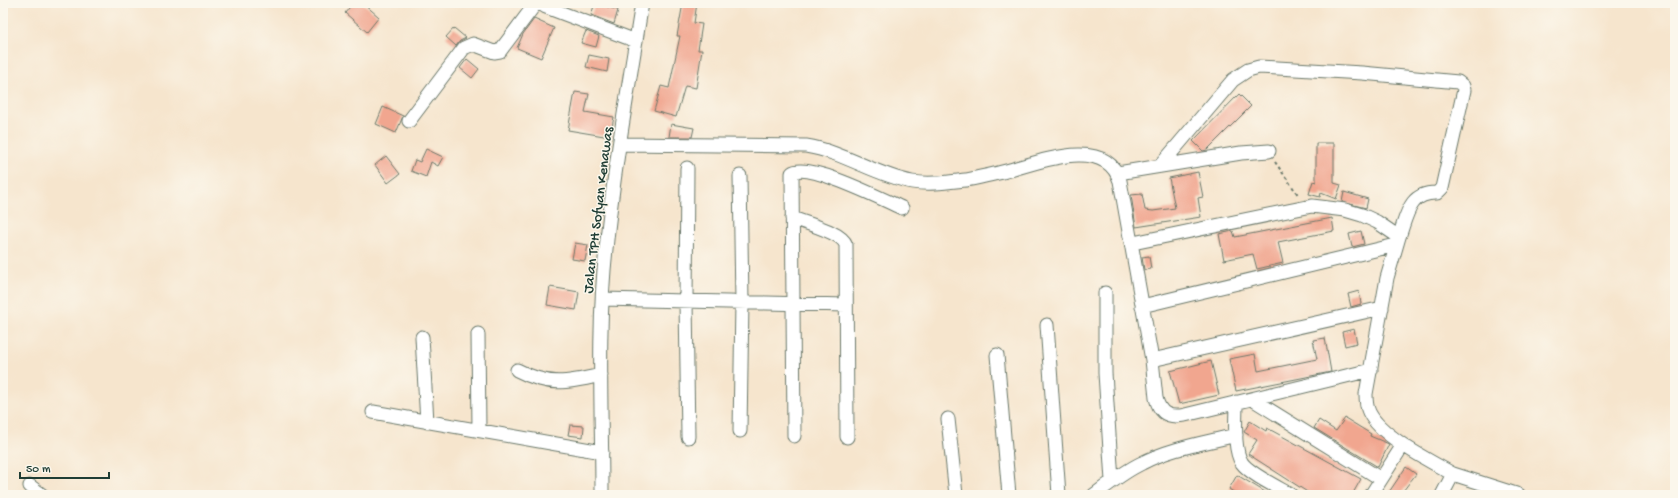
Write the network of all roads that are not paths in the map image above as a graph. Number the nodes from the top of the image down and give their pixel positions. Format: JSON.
{"nodes":[{"id":1,"x":536,"y":3,"type":"edge"},
{"id":2,"x":540,"y":3,"type":"edge"},
{"id":3,"x":642,"y":3,"type":"edge"},
{"id":4,"x":636,"y":41,"type":"junction"},
{"id":5,"x":409,"y":121,"type":"dead end"},
{"id":6,"x":620,"y":144,"type":"junction"},
{"id":7,"x":1268,"y":151,"type":"road end"},
{"id":8,"x":1160,"y":166,"type":"junction"},
{"id":9,"x":687,"y":168,"type":"dead end"},
{"id":10,"x":1118,"y":173,"type":"junction"},
{"id":11,"x":740,"y":176,"type":"dead end"},
{"id":12,"x":902,"y":208,"type":"dead end"},
{"id":13,"x":792,"y":218,"type":"junction"},
{"id":14,"x":1397,"y":241,"type":"junction"},
{"id":15,"x":1133,"y":243,"type":"junction"},
{"id":16,"x":1105,"y":293,"type":"dead end"},
{"id":17,"x":603,"y":299,"type":"junction"},
{"id":18,"x":686,"y":301,"type":"junction"},
{"id":19,"x":742,"y":302,"type":"junction"},
{"id":20,"x":793,"y":303,"type":"junction"},
{"id":21,"x":846,"y":305,"type":"junction"},
{"id":22,"x":1142,"y":306,"type":"junction"},
{"id":23,"x":1382,"y":308,"type":"junction"},
{"id":24,"x":1047,"y":325,"type":"dead end"},
{"id":25,"x":478,"y":334,"type":"dead end"},
{"id":26,"x":422,"y":337,"type":"dead end"},
{"id":27,"x":997,"y":355,"type":"dead end"},
{"id":28,"x":1152,"y":360,"type":"junction"},
{"id":29,"x":517,"y":370,"type":"dead end"},
{"id":30,"x":1371,"y":370,"type":"junction"},
{"id":31,"x":601,"y":375,"type":"junction"},
{"id":32,"x":1252,"y":399,"type":"junction"},
{"id":33,"x":1236,"y":402,"type":"junction"},
{"id":34,"x":373,"y":412,"type":"dead end"},
{"id":35,"x":948,"y":419,"type":"dead end"},
{"id":36,"x":427,"y":422,"type":"junction"},
{"id":37,"x":479,"y":430,"type":"junction"},
{"id":38,"x":740,"y":431,"type":"dead end"},
{"id":39,"x":1236,"y":435,"type":"junction"},
{"id":40,"x":794,"y":436,"type":"dead end"},
{"id":41,"x":688,"y":437,"type":"dead end"},
{"id":42,"x":847,"y":437,"type":"dead end"},
{"id":43,"x":1403,"y":445,"type":"junction"},
{"id":44,"x":602,"y":452,"type":"junction"},
{"id":45,"x":1453,"y":474,"type":"junction"},
{"id":46,"x":1381,"y":479,"type":"junction"},
{"id":47,"x":1112,"y":481,"type":"junction"},
{"id":48,"x":30,"y":486,"type":"dead end"},
{"id":49,"x":42,"y":495,"type":"edge"},
{"id":50,"x":602,"y":495,"type":"edge"},
{"id":51,"x":956,"y":495,"type":"edge"},
{"id":52,"x":1009,"y":495,"type":"edge"},
{"id":53,"x":1059,"y":495,"type":"edge"},
{"id":54,"x":1094,"y":495,"type":"edge"},
{"id":55,"x":1291,"y":495,"type":"edge"},
{"id":56,"x":1371,"y":495,"type":"edge"},
{"id":57,"x":1442,"y":495,"type":"edge"},
{"id":58,"x":1519,"y":495,"type":"edge"}],
"edges":[{"from":1,"to":5,"type":"street"},
{"from":2,"to":4,"type":"street"},
{"from":3,"to":4,"type":"street","name":"Jalan TPH Sofyan Kenawas"},
{"from":4,"to":6,"type":"street","name":"Jalan TPH Sofyan Kenawas"},
{"from":6,"to":10,"type":"street"},
{"from":6,"to":17,"type":"street","name":"Jalan TPH Sofyan Kenawas"},
{"from":7,"to":8,"type":"street"},
{"from":8,"to":10,"type":"street"},
{"from":8,"to":14,"type":"street"},
{"from":9,"to":18,"type":"street"},
{"from":10,"to":15,"type":"street"},
{"from":11,"to":19,"type":"street"},
{"from":12,"to":13,"type":"street"},
{"from":13,"to":20,"type":"street"},
{"from":13,"to":21,"type":"street"},
{"from":14,"to":15,"type":"street"},
{"from":14,"to":22,"type":"street"},
{"from":14,"to":23,"type":"street"},
{"from":15,"to":22,"type":"street"},
{"from":16,"to":47,"type":"street"},
{"from":17,"to":18,"type":"street"},
{"from":17,"to":31,"type":"street","name":"Jalan TPH Sofyan Kenawas"},
{"from":18,"to":19,"type":"street"},
{"from":18,"to":41,"type":"street"},
{"from":19,"to":20,"type":"street"},
{"from":19,"to":38,"type":"street"},
{"from":20,"to":21,"type":"street"},
{"from":20,"to":40,"type":"street"},
{"from":21,"to":42,"type":"street"},
{"from":22,"to":28,"type":"street"},
{"from":23,"to":28,"type":"street"},
{"from":23,"to":30,"type":"street"},
{"from":24,"to":53,"type":"street"},
{"from":25,"to":37,"type":"street"},
{"from":26,"to":36,"type":"street"},
{"from":27,"to":52,"type":"street"},
{"from":28,"to":33,"type":"street"},
{"from":29,"to":31,"type":"street"},
{"from":30,"to":32,"type":"street"},
{"from":30,"to":43,"type":"street"},
{"from":31,"to":44,"type":"street","name":"Jalan TPH Sofyan Kenawas"},
{"from":32,"to":33,"type":"street"},
{"from":32,"to":46,"type":"street"},
{"from":33,"to":39,"type":"street"},
{"from":34,"to":36,"type":"street"},
{"from":35,"to":51,"type":"street"},
{"from":36,"to":37,"type":"street"},
{"from":37,"to":44,"type":"street"},
{"from":39,"to":47,"type":"street"},
{"from":39,"to":55,"type":"street"},
{"from":43,"to":45,"type":"street"},
{"from":43,"to":46,"type":"street"},
{"from":44,"to":50,"type":"street","name":"Jalan TPH Sofyan Kenawas"},
{"from":45,"to":57,"type":"street"},
{"from":45,"to":58,"type":"street"},
{"from":46,"to":56,"type":"street"},
{"from":47,"to":54,"type":"street"},
{"from":48,"to":49,"type":"street"}]}
